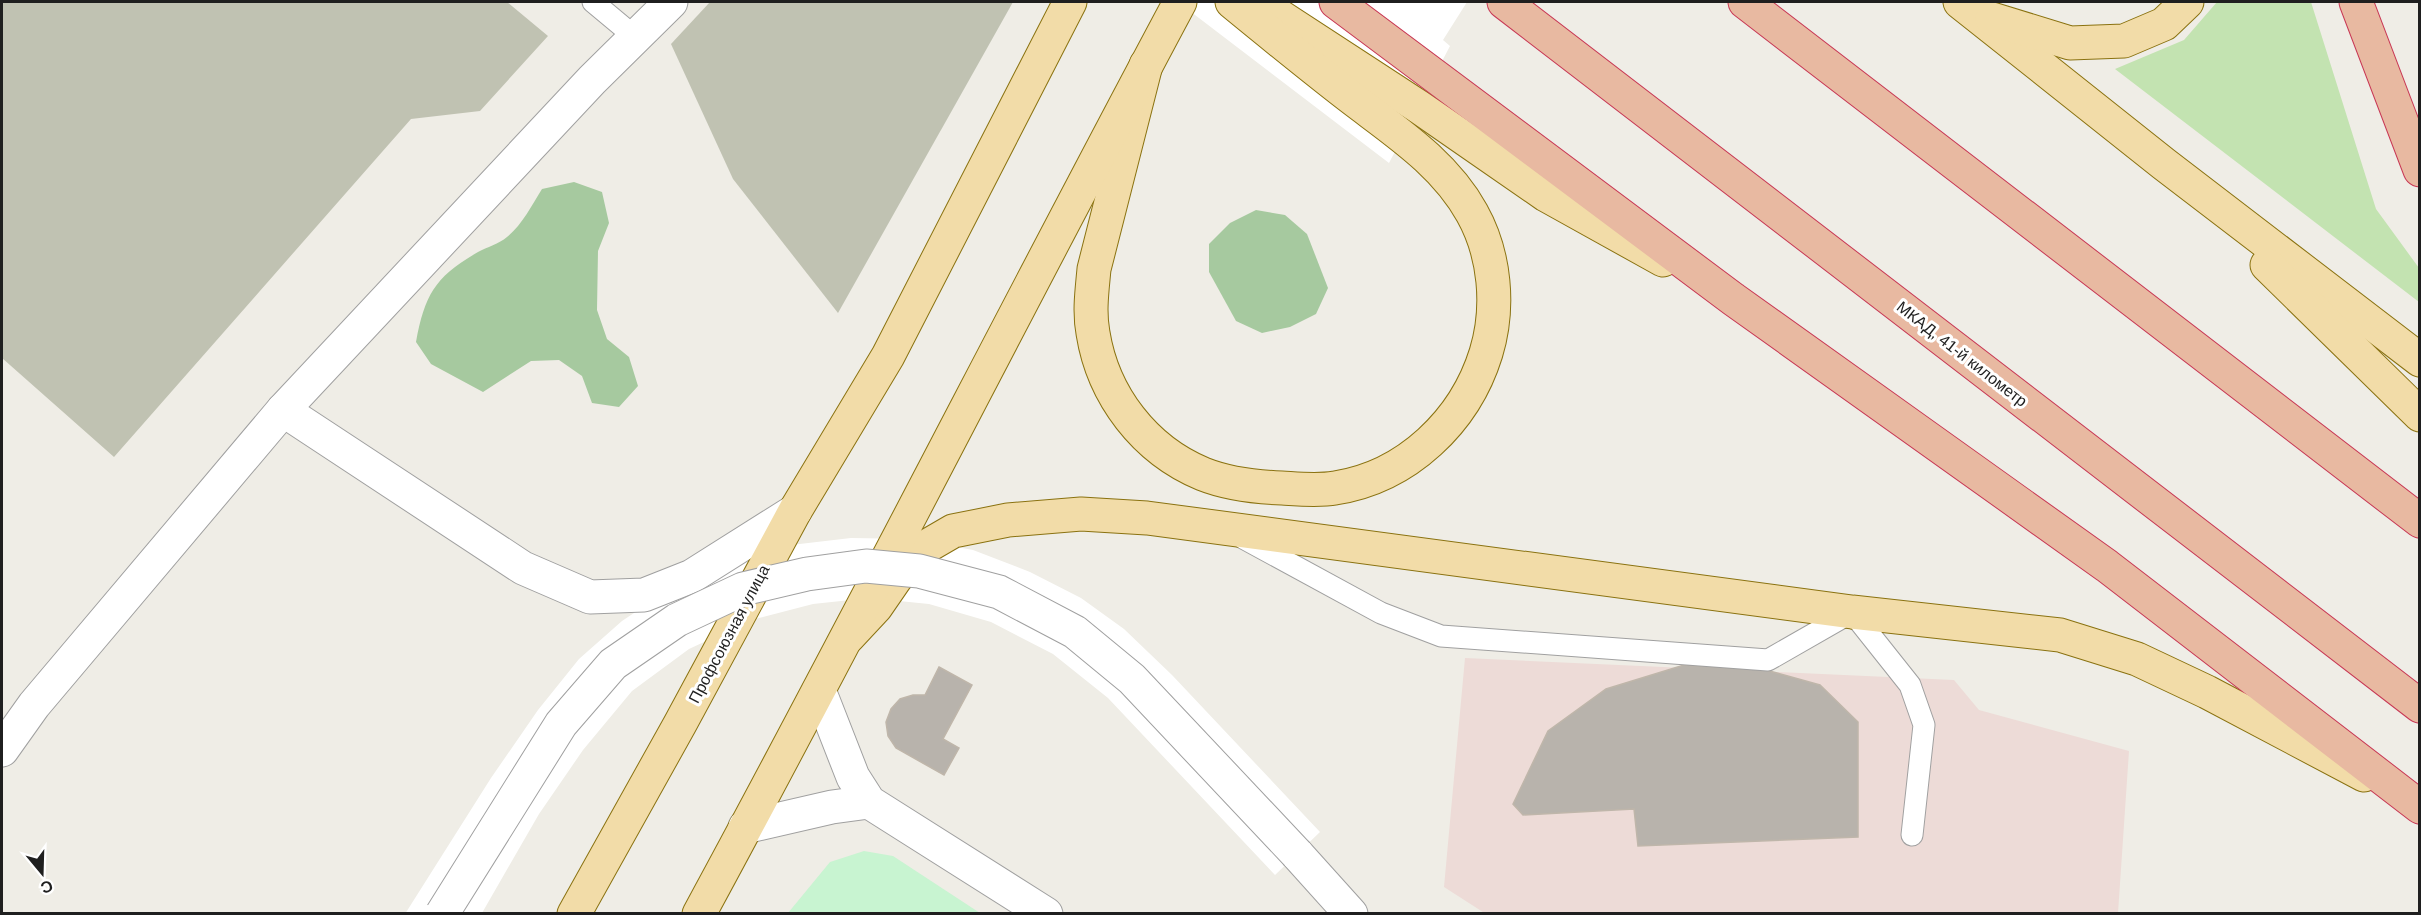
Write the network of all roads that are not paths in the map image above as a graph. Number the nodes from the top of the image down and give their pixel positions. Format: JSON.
{"nodes":[{"id":1,"x":593,"y":2,"type":"edge"},
{"id":2,"x":671,"y":2,"type":"edge"},
{"id":3,"x":1070,"y":2,"type":"edge"},
{"id":4,"x":1180,"y":2,"type":"edge"},
{"id":5,"x":1232,"y":2,"type":"edge"},
{"id":6,"x":1258,"y":2,"type":"edge"},
{"id":7,"x":1336,"y":2,"type":"edge"},
{"id":8,"x":1504,"y":2,"type":"edge"},
{"id":9,"x":1745,"y":2,"type":"edge"},
{"id":10,"x":2187,"y":2,"type":"edge"},
{"id":11,"x":2355,"y":2,"type":"edge"},
{"id":12,"x":1968,"y":8,"type":"edge"},
{"id":13,"x":635,"y":37,"type":"junction"},
{"id":14,"x":1146,"y":65,"type":"junction"},
{"id":15,"x":2164,"y":164,"type":"junction"},
{"id":16,"x":2420,"y":170,"type":"edge"},
{"id":17,"x":1733,"y":298,"type":"junction"},
{"id":18,"x":2420,"y":360,"type":"edge"},
{"id":19,"x":284,"y":410,"type":"junction"},
{"id":20,"x":2420,"y":415,"type":"edge"},
{"id":21,"x":795,"y":511,"type":"junction"},
{"id":22,"x":2420,"y":521,"type":"edge"},
{"id":23,"x":1224,"y":528,"type":"junction"},
{"id":24,"x":1852,"y":612,"type":"junction"},
{"id":25,"x":848,"y":637,"type":"junction"},
{"id":26,"x":819,"y":690,"type":"junction"},
{"id":27,"x":2420,"y":706,"type":"edge"},
{"id":28,"x":2,"y":750,"type":"edge"},
{"id":29,"x":869,"y":802,"type":"junction"},
{"id":30,"x":2415,"y":803,"type":"edge"},
{"id":31,"x":745,"y":827,"type":"junction"},
{"id":32,"x":1912,"y":835,"type":"dead end"},
{"id":33,"x":442,"y":914,"type":"edge"},
{"id":34,"x":574,"y":914,"type":"edge"},
{"id":35,"x":699,"y":914,"type":"edge"},
{"id":36,"x":1046,"y":914,"type":"edge"},
{"id":37,"x":1351,"y":914,"type":"edge"}],
"edges":[{"from":1,"to":13,"type":"lane"},
{"from":2,"to":13,"type":"street"},
{"from":3,"to":21,"type":"main road","name":"Профсоюзная улица"},
{"from":4,"to":14,"type":"main road"},
{"from":5,"to":14,"type":"main road"},
{"from":6,"to":17,"type":"main road"},
{"from":7,"to":17,"type":"highway"},
{"from":8,"to":27,"type":"highway","name":"МКАД, 41-й километр"},
{"from":9,"to":22,"type":"highway"},
{"from":10,"to":12,"type":"main road"},
{"from":11,"to":16,"type":"highway"},
{"from":12,"to":15,"type":"main road"},
{"from":13,"to":19,"type":"street"},
{"from":14,"to":25,"type":"main road"},
{"from":15,"to":18,"type":"main road"},
{"from":15,"to":20,"type":"main road"},
{"from":17,"to":30,"type":"highway"},
{"from":19,"to":21,"type":"street"},
{"from":19,"to":28,"type":"street"},
{"from":21,"to":34,"type":"main road","name":"Профсоюзная улица"},
{"from":23,"to":24,"type":"main road"},
{"from":23,"to":24,"type":"lane"},
{"from":23,"to":25,"type":"main road"},
{"from":24,"to":30,"type":"main road"},
{"from":24,"to":32,"type":"lane"},
{"from":25,"to":26,"type":"main road"},
{"from":26,"to":29,"type":"street"},
{"from":26,"to":31,"type":"main road"},
{"from":29,"to":31,"type":"street"},
{"from":29,"to":36,"type":"street"},
{"from":31,"to":35,"type":"main road"},
{"from":33,"to":37,"type":"street","bridge":true}]}
